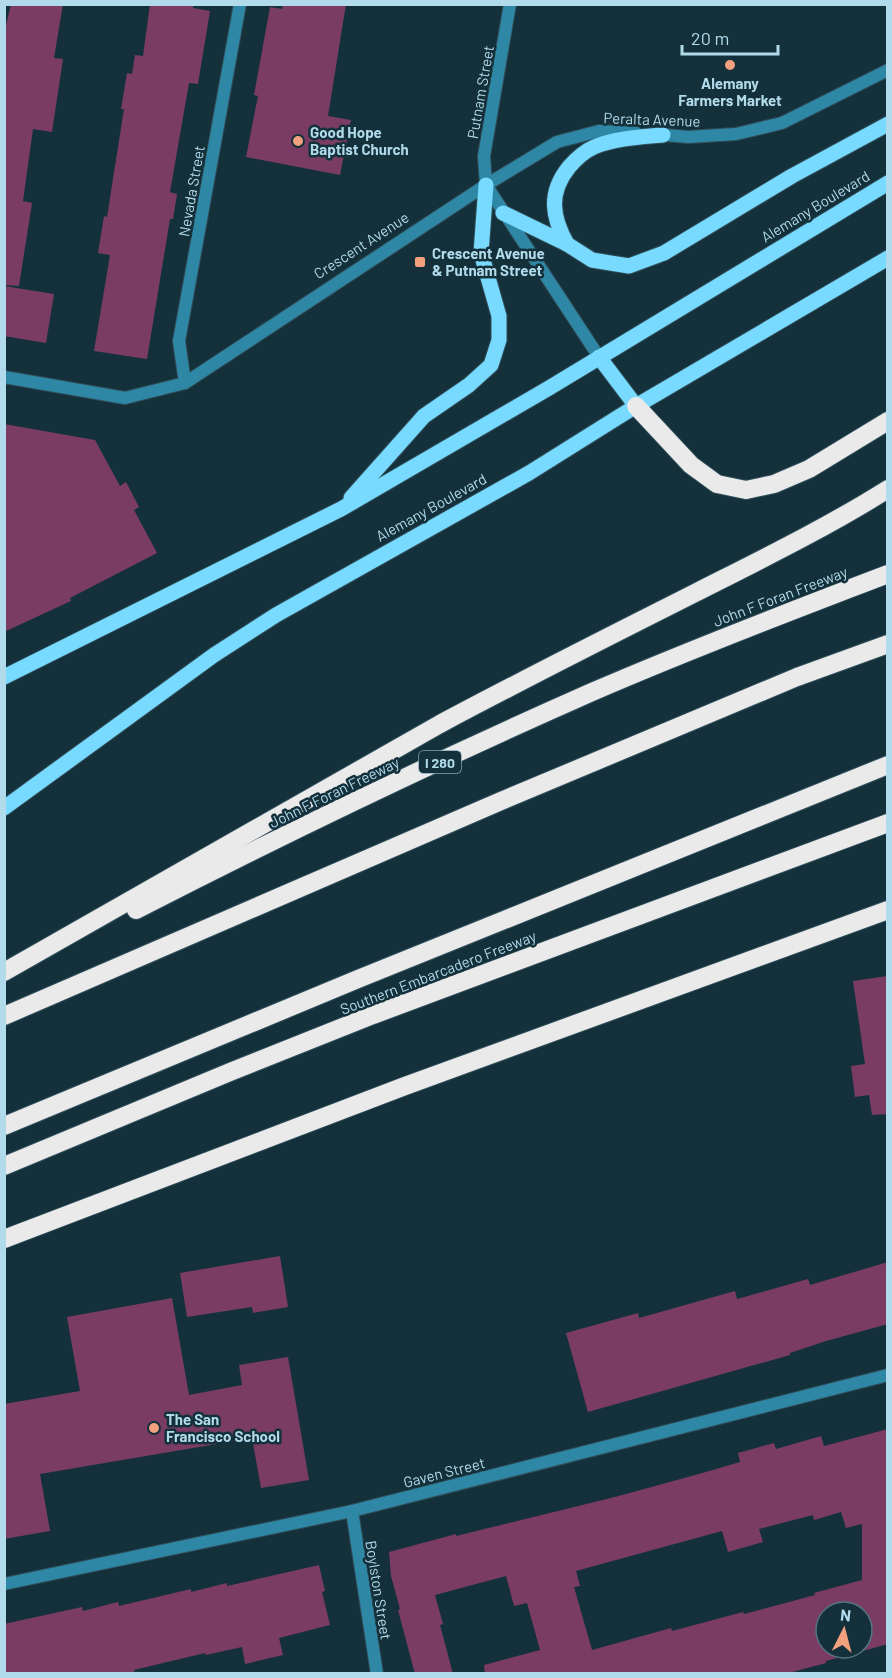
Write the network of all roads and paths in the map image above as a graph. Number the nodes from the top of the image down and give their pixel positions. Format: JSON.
{"nodes":[{"id":1,"x":240,"y":4,"type":"edge"},
{"id":2,"x":510,"y":4,"type":"edge"},
{"id":3,"x":888,"y":70,"type":"edge"},
{"id":4,"x":888,"y":124,"type":"edge"},
{"id":5,"x":663,"y":135,"type":"junction"},
{"id":6,"x":888,"y":183,"type":"edge"},
{"id":7,"x":486,"y":185,"type":"junction"},
{"id":8,"x":503,"y":213,"type":"junction"},
{"id":9,"x":567,"y":244,"type":"junction"},
{"id":10,"x":888,"y":258,"type":"edge"},
{"id":11,"x":599,"y":357,"type":"junction"},
{"id":12,"x":4,"y":377,"type":"edge"},
{"id":13,"x":185,"y":383,"type":"junction"},
{"id":14,"x":636,"y":406,"type":"junction"},
{"id":15,"x":888,"y":421,"type":"edge"},
{"id":16,"x":888,"y":489,"type":"edge"},
{"id":17,"x":340,"y":509,"type":"junction"},
{"id":18,"x":888,"y":574,"type":"edge"},
{"id":19,"x":888,"y":644,"type":"edge"},
{"id":20,"x":4,"y":677,"type":"edge"},
{"id":21,"x":888,"y":765,"type":"edge"},
{"id":22,"x":4,"y":808,"type":"edge"},
{"id":23,"x":888,"y":823,"type":"edge"},
{"id":24,"x":888,"y":910,"type":"edge"},
{"id":25,"x":4,"y":972,"type":"edge"},
{"id":26,"x":4,"y":978,"type":"edge"},
{"id":27,"x":4,"y":1016,"type":"edge"},
{"id":28,"x":4,"y":1126,"type":"edge"},
{"id":29,"x":4,"y":1166,"type":"edge"},
{"id":30,"x":4,"y":1239,"type":"edge"},
{"id":31,"x":888,"y":1375,"type":"edge"},
{"id":32,"x":352,"y":1511,"type":"junction"},
{"id":33,"x":4,"y":1584,"type":"edge"},
{"id":34,"x":377,"y":1674,"type":"edge"}],
"edges":[{"from":1,"to":13,"type":"street","name":"Nevada Street"},
{"from":2,"to":7,"type":"street","name":"Putnam Street"},
{"from":3,"to":5,"type":"street","name":"Peralta Avenue"},
{"from":4,"to":9,"type":"main road"},
{"from":5,"to":7,"type":"street","name":"Peralta Avenue"},
{"from":5,"to":9,"type":"main road"},
{"from":6,"to":11,"type":"main road","name":"Alemany Boulevard"},
{"from":7,"to":8,"type":"street"},
{"from":7,"to":13,"type":"street","name":"Crescent Avenue"},
{"from":7,"to":17,"type":"main road"},
{"from":8,"to":9,"type":"main road"},
{"from":8,"to":11,"type":"street"},
{"from":10,"to":14,"type":"main road","name":"Alemany Boulevard"},
{"from":11,"to":14,"type":"main road"},
{"from":11,"to":17,"type":"main road","name":"Alemany Boulevard"},
{"from":12,"to":13,"type":"street","name":"Crescent Avenue"},
{"from":14,"to":15,"type":"highway"},
{"from":14,"to":22,"type":"main road","name":"Alemany Boulevard"},
{"from":16,"to":25,"type":"highway"},
{"from":17,"to":20,"type":"main road","name":"Alemany Boulevard"},
{"from":18,"to":26,"type":"highway","name":"John F Foran Freeway","number":"I 280"},
{"from":19,"to":27,"type":"highway"},
{"from":21,"to":28,"type":"highway"},
{"from":23,"to":29,"type":"highway","name":"Southern Embarcadero Freeway"},
{"from":24,"to":30,"type":"highway"},
{"from":31,"to":32,"type":"street","name":"Gaven Street"},
{"from":32,"to":33,"type":"street","name":"Gaven Street"},
{"from":32,"to":34,"type":"street","name":"Boylston Street"}]}
